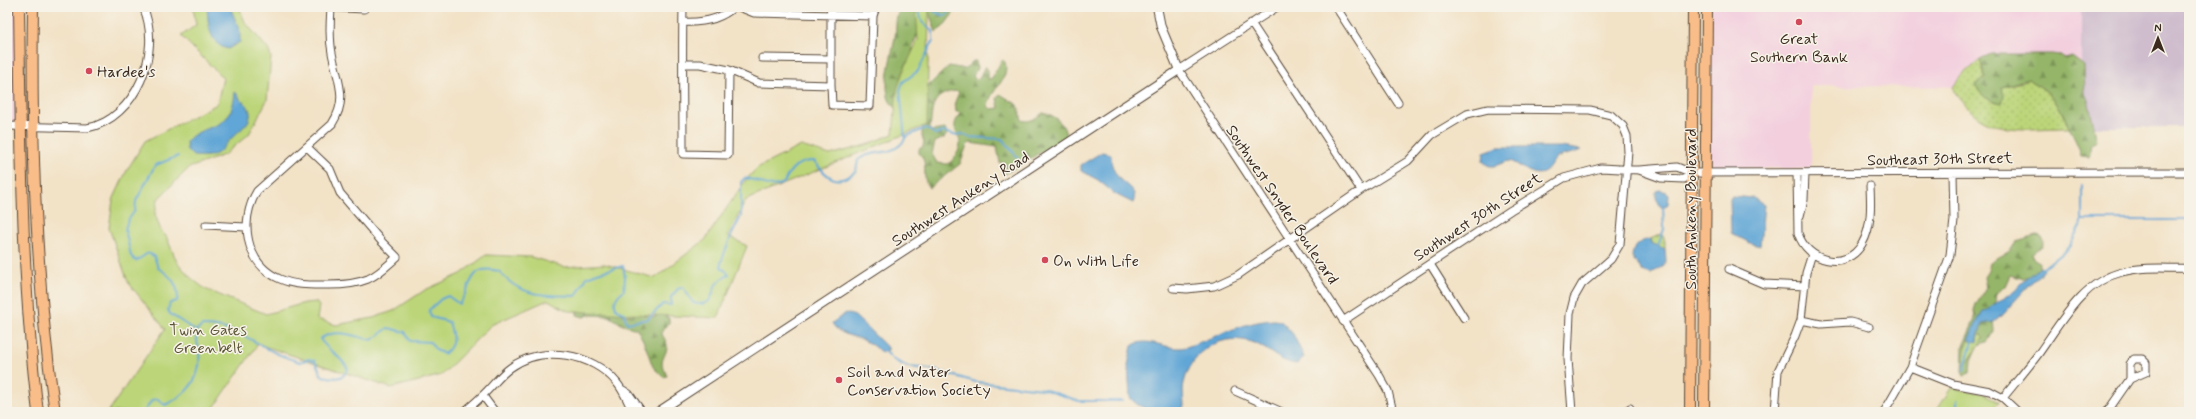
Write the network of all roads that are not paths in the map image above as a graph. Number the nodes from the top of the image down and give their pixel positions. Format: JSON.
{"nodes":[{"id":1,"x":19,"y":7,"type":"edge"},
{"id":2,"x":33,"y":7,"type":"edge"},
{"id":3,"x":142,"y":7,"type":"edge"},
{"id":4,"x":325,"y":7,"type":"edge"},
{"id":5,"x":330,"y":7,"type":"edge"},
{"id":6,"x":683,"y":7,"type":"edge"},
{"id":7,"x":734,"y":7,"type":"edge"},
{"id":8,"x":739,"y":7,"type":"edge"},
{"id":9,"x":832,"y":7,"type":"edge"},
{"id":10,"x":876,"y":7,"type":"edge"},
{"id":11,"x":1156,"y":7,"type":"edge"},
{"id":12,"x":1276,"y":7,"type":"edge"},
{"id":13,"x":1336,"y":7,"type":"edge"},
{"id":14,"x":1693,"y":7,"type":"edge"},
{"id":15,"x":1707,"y":7,"type":"edge"},
{"id":16,"x":364,"y":9,"type":"dead end"},
{"id":17,"x":831,"y":15,"type":"junction"},
{"id":18,"x":872,"y":16,"type":"junction"},
{"id":19,"x":683,"y":22,"type":"junction"},
{"id":20,"x":1251,"y":23,"type":"junction"},
{"id":21,"x":762,"y":58,"type":"dead end"},
{"id":22,"x":831,"y":59,"type":"junction"},
{"id":23,"x":683,"y":64,"type":"junction"},
{"id":24,"x":729,"y":70,"type":"junction"},
{"id":25,"x":1179,"y":70,"type":"junction"},
{"id":26,"x":831,"y":85,"type":"junction"},
{"id":27,"x":1398,"y":103,"type":"dead end"},
{"id":28,"x":7,"y":126,"type":"edge"},
{"id":29,"x":27,"y":127,"type":"junction"},
{"id":30,"x":308,"y":147,"type":"junction"},
{"id":31,"x":1626,"y":168,"type":"junction"},
{"id":32,"x":1639,"y":170,"type":"junction"},
{"id":33,"x":2189,"y":172,"type":"edge"},
{"id":34,"x":1692,"y":173,"type":"junction"},
{"id":35,"x":1705,"y":173,"type":"junction"},
{"id":36,"x":1797,"y":173,"type":"junction"},
{"id":37,"x":1805,"y":173,"type":"junction"},
{"id":38,"x":1953,"y":173,"type":"junction"},
{"id":39,"x":1870,"y":186,"type":"dead end"},
{"id":40,"x":1361,"y":190,"type":"junction"},
{"id":41,"x":1798,"y":222,"type":"junction"},
{"id":42,"x":206,"y":225,"type":"dead end"},
{"id":43,"x":246,"y":227,"type":"junction"},
{"id":44,"x":1290,"y":240,"type":"junction"},
{"id":45,"x":1812,"y":254,"type":"junction"},
{"id":46,"x":1430,"y":264,"type":"junction"},
{"id":47,"x":2189,"y":268,"type":"edge"},
{"id":48,"x":1729,"y":269,"type":"dead end"},
{"id":49,"x":1805,"y":286,"type":"junction"},
{"id":50,"x":1173,"y":288,"type":"dead end"},
{"id":51,"x":1464,"y":318,"type":"dead end"},
{"id":52,"x":1801,"y":320,"type":"junction"},
{"id":53,"x":1343,"y":321,"type":"junction"},
{"id":54,"x":1868,"y":327,"type":"dead end"},
{"id":55,"x":1910,"y":366,"type":"junction"},
{"id":56,"x":2130,"y":379,"type":"dead end"},
{"id":57,"x":622,"y":390,"type":"junction"},
{"id":58,"x":1235,"y":392,"type":"dead end"},
{"id":59,"x":483,"y":396,"type":"junction"},
{"id":60,"x":2003,"y":398,"type":"junction"},
{"id":61,"x":38,"y":412,"type":"edge"},
{"id":62,"x":55,"y":412,"type":"edge"},
{"id":63,"x":464,"y":412,"type":"edge"},
{"id":64,"x":495,"y":412,"type":"edge"},
{"id":65,"x":633,"y":412,"type":"edge"},
{"id":66,"x":642,"y":412,"type":"edge"},
{"id":67,"x":658,"y":412,"type":"edge"},
{"id":68,"x":1282,"y":412,"type":"edge"},
{"id":69,"x":1393,"y":412,"type":"edge"},
{"id":70,"x":1572,"y":412,"type":"edge"},
{"id":71,"x":1690,"y":412,"type":"edge"},
{"id":72,"x":1704,"y":412,"type":"edge"},
{"id":73,"x":1774,"y":412,"type":"edge"},
{"id":74,"x":1884,"y":412,"type":"edge"},
{"id":75,"x":2018,"y":412,"type":"edge"},
{"id":76,"x":2107,"y":412,"type":"edge"}],
"edges":[{"from":1,"to":29,"type":"main road"},
{"from":2,"to":29,"type":"main road"},
{"from":3,"to":29,"type":"street"},
{"from":4,"to":5,"type":"street"},
{"from":5,"to":16,"type":"street"},
{"from":5,"to":30,"type":"street"},
{"from":6,"to":19,"type":"street"},
{"from":7,"to":19,"type":"street"},
{"from":8,"to":17,"type":"street"},
{"from":9,"to":17,"type":"street"},
{"from":10,"to":18,"type":"street"},
{"from":11,"to":25,"type":"street","name":"Southwest Snyder Boulevard"},
{"from":12,"to":20,"type":"street","name":"Southwest Ankeny Road"},
{"from":13,"to":27,"type":"street"},
{"from":14,"to":34,"type":"main road","name":"South Ankeny Boulevard"},
{"from":15,"to":35,"type":"main road","name":"South Ankeny Boulevard"},
{"from":17,"to":18,"type":"street"},
{"from":17,"to":22,"type":"street"},
{"from":18,"to":26,"type":"street"},
{"from":19,"to":23,"type":"street"},
{"from":20,"to":25,"type":"street","name":"Southwest Ankeny Road"},
{"from":20,"to":40,"type":"street"},
{"from":21,"to":22,"type":"street"},
{"from":22,"to":26,"type":"street"},
{"from":23,"to":24,"type":"street"},
{"from":23,"to":24,"type":"street"},
{"from":24,"to":26,"type":"street"},
{"from":25,"to":44,"type":"street","name":"Southwest Snyder Boulevard"},
{"from":25,"to":67,"type":"street","name":"Southwest Ankeny Road"},
{"from":28,"to":29,"type":"street"},
{"from":29,"to":61,"type":"main road"},
{"from":29,"to":62,"type":"main road"},
{"from":30,"to":43,"type":"street"},
{"from":30,"to":43,"type":"street"},
{"from":31,"to":32,"type":"street","name":"Southwest 30th Street"},
{"from":31,"to":40,"type":"street"},
{"from":31,"to":46,"type":"street","name":"Southwest 30th Street"},
{"from":31,"to":70,"type":"street"},
{"from":32,"to":34,"type":"street","name":"Southwest 30th Street"},
{"from":32,"to":34,"type":"street","name":"Southwest 30th Street"},
{"from":33,"to":38,"type":"street","name":"Southeast 30th Street"},
{"from":34,"to":35,"type":"street","name":"Southeast 30th Street"},
{"from":34,"to":71,"type":"main road","name":"South Ankeny Boulevard"},
{"from":35,"to":36,"type":"street","name":"Southeast 30th Street"},
{"from":35,"to":72,"type":"main road","name":"South Ankeny Boulevard"},
{"from":36,"to":37,"type":"street","name":"Southeast 30th Street"},
{"from":36,"to":41,"type":"street"},
{"from":37,"to":38,"type":"street","name":"Southeast 30th Street"},
{"from":37,"to":41,"type":"street"},
{"from":38,"to":55,"type":"street"},
{"from":39,"to":45,"type":"street"},
{"from":40,"to":44,"type":"street"},
{"from":41,"to":45,"type":"street"},
{"from":42,"to":43,"type":"street"},
{"from":44,"to":50,"type":"street"},
{"from":44,"to":53,"type":"street","name":"Southwest Snyder Boulevard"},
{"from":45,"to":49,"type":"street"},
{"from":46,"to":51,"type":"street"},
{"from":46,"to":53,"type":"street","name":"Southwest 30th Street"},
{"from":47,"to":60,"type":"street"},
{"from":48,"to":49,"type":"street"},
{"from":49,"to":52,"type":"street"},
{"from":52,"to":54,"type":"street"},
{"from":52,"to":73,"type":"street"},
{"from":53,"to":69,"type":"street","name":"Southwest Snyder Boulevard"},
{"from":55,"to":60,"type":"street"},
{"from":55,"to":74,"type":"street"},
{"from":56,"to":76,"type":"street"},
{"from":57,"to":59,"type":"street"},
{"from":57,"to":65,"type":"street"},
{"from":57,"to":66,"type":"street"},
{"from":58,"to":68,"type":"street"},
{"from":59,"to":63,"type":"street"},
{"from":59,"to":64,"type":"street"},
{"from":60,"to":75,"type":"street"}]}
